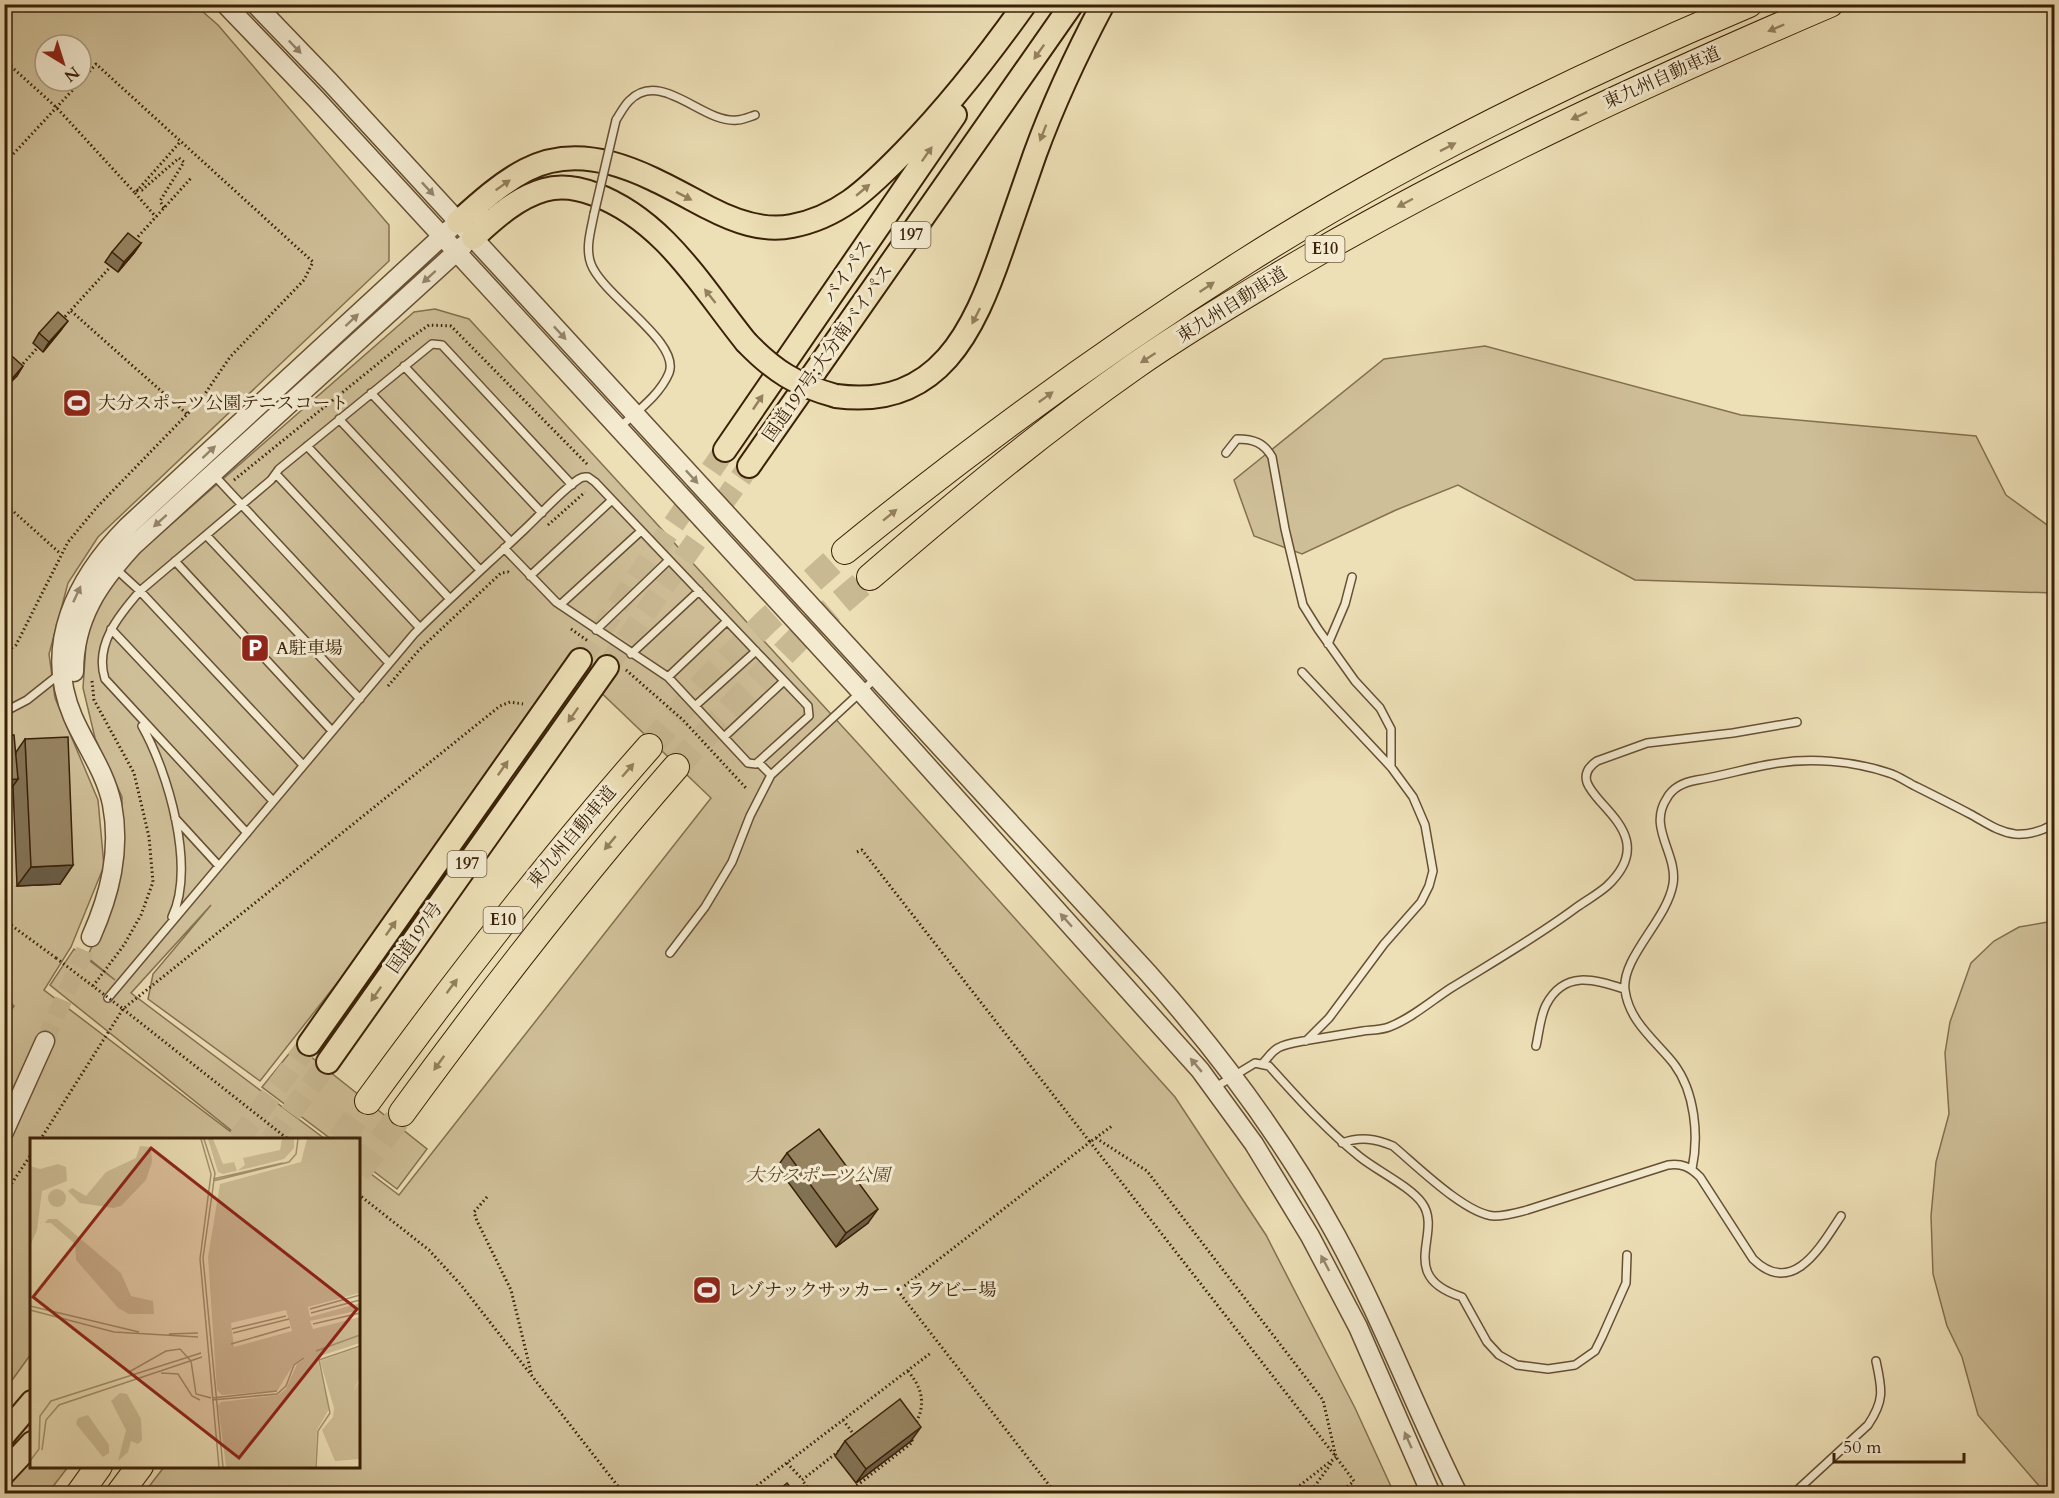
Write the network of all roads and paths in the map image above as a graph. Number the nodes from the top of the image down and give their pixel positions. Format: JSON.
{"nodes":[{"id":1,"x":225,"y":4,"type":"edge"},
{"id":2,"x":255,"y":4,"type":"edge"},
{"id":3,"x":1024,"y":4,"type":"edge"},
{"id":4,"x":1034,"y":4,"type":"edge"},
{"id":5,"x":1072,"y":4,"type":"edge"},
{"id":6,"x":1103,"y":4,"type":"edge"},
{"id":7,"x":1749,"y":4,"type":"edge"},
{"id":8,"x":1830,"y":4,"type":"edge"},
{"id":9,"x":4,"y":60,"type":"edge"},
{"id":10,"x":93,"y":67,"type":"edge"},
{"id":11,"x":69,"y":93,"type":"edge"},
{"id":12,"x":56,"y":107,"type":"junction"},
{"id":13,"x":755,"y":115,"type":"dead end"},
{"id":14,"x":181,"y":141,"type":"junction"},
{"id":15,"x":4,"y":164,"type":"edge"},
{"id":16,"x":192,"y":177,"type":"dead end"},
{"id":17,"x":136,"y":191,"type":"junction"},
{"id":18,"x":164,"y":208,"type":"junction"},
{"id":19,"x":156,"y":217,"type":"junction"},
{"id":20,"x":457,"y":237,"type":"junction"},
{"id":21,"x":133,"y":243,"type":"edge"},
{"id":22,"x":118,"y":260,"type":"edge"},
{"id":23,"x":71,"y":311,"type":"junction"},
{"id":24,"x":56,"y":327,"type":"edge"},
{"id":25,"x":41,"y":343,"type":"edge"},
{"id":26,"x":404,"y":366,"type":"junction"},
{"id":27,"x":19,"y":368,"type":"edge"},
{"id":28,"x":371,"y":393,"type":"junction"},
{"id":29,"x":187,"y":414,"type":"junction"},
{"id":30,"x":634,"y":414,"type":"junction"},
{"id":31,"x":339,"y":419,"type":"junction"},
{"id":32,"x":619,"y":428,"type":"junction"},
{"id":33,"x":307,"y":446,"type":"junction"},
{"id":34,"x":725,"y":450,"type":"tunnel mouth"},
{"id":35,"x":1226,"y":453,"type":"dead end"},
{"id":36,"x":749,"y":466,"type":"tunnel mouth"},
{"id":37,"x":213,"y":474,"type":"junction"},
{"id":38,"x":276,"y":474,"type":"junction"},
{"id":39,"x":572,"y":485,"type":"junction"},
{"id":40,"x":585,"y":492,"type":"dead end"},
{"id":41,"x":612,"y":500,"type":"junction"},
{"id":42,"x":4,"y":503,"type":"edge"},
{"id":43,"x":242,"y":505,"type":"junction"},
{"id":44,"x":542,"y":513,"type":"junction"},
{"id":45,"x":545,"y":529,"type":"dead end"},
{"id":46,"x":641,"y":531,"type":"junction"},
{"id":47,"x":206,"y":535,"type":"junction"},
{"id":48,"x":511,"y":542,"type":"junction"},
{"id":49,"x":504,"y":548,"type":"junction"},
{"id":50,"x":845,"y":551,"type":"tunnel mouth"},
{"id":51,"x":61,"y":554,"type":"junction"},
{"id":52,"x":669,"y":560,"type":"junction"},
{"id":53,"x":175,"y":561,"type":"junction"},
{"id":54,"x":114,"y":567,"type":"junction"},
{"id":55,"x":480,"y":570,"type":"junction"},
{"id":56,"x":530,"y":576,"type":"junction"},
{"id":57,"x":870,"y":577,"type":"tunnel mouth"},
{"id":58,"x":1352,"y":577,"type":"dead end"},
{"id":59,"x":517,"y":580,"type":"dead end"},
{"id":60,"x":140,"y":591,"type":"junction"},
{"id":61,"x":699,"y":591,"type":"junction"},
{"id":62,"x":450,"y":599,"type":"junction"},
{"id":63,"x":560,"y":605,"type":"junction"},
{"id":64,"x":727,"y":621,"type":"junction"},
{"id":65,"x":564,"y":623,"type":"dead end"},
{"id":66,"x":420,"y":628,"type":"junction"},
{"id":67,"x":111,"y":629,"type":"junction"},
{"id":68,"x":596,"y":630,"type":"junction"},
{"id":69,"x":1328,"y":644,"type":"junction"},
{"id":70,"x":585,"y":651,"type":"joint"},
{"id":71,"x":756,"y":651,"type":"junction"},
{"id":72,"x":4,"y":653,"type":"edge"},
{"id":73,"x":632,"y":654,"type":"junction"},
{"id":74,"x":389,"y":663,"type":"junction"},
{"id":75,"x":615,"y":668,"type":"joint"},
{"id":76,"x":63,"y":671,"type":"junction"},
{"id":77,"x":1302,"y":672,"type":"dead end"},
{"id":78,"x":668,"y":677,"type":"junction"},
{"id":79,"x":876,"y":678,"type":"junction"},
{"id":80,"x":784,"y":681,"type":"junction"},
{"id":81,"x":388,"y":687,"type":"dead end"},
{"id":82,"x":861,"y":692,"type":"junction"},
{"id":83,"x":360,"y":699,"type":"junction"},
{"id":84,"x":523,"y":704,"type":"dead end"},
{"id":85,"x":695,"y":706,"type":"junction"},
{"id":86,"x":4,"y":712,"type":"edge"},
{"id":87,"x":136,"y":715,"type":"junction"},
{"id":88,"x":1797,"y":722,"type":"dead end"},
{"id":89,"x":332,"y":731,"type":"junction"},
{"id":90,"x":724,"y":737,"type":"junction"},
{"id":91,"x":649,"y":747,"type":"tunnel mouth"},
{"id":92,"x":91,"y":749,"type":"junction"},
{"id":93,"x":758,"y":762,"type":"junction"},
{"id":94,"x":303,"y":765,"type":"junction"},
{"id":95,"x":676,"y":767,"type":"tunnel mouth"},
{"id":96,"x":1391,"y":767,"type":"junction"},
{"id":97,"x":771,"y":775,"type":"junction"},
{"id":98,"x":746,"y":788,"type":"dead end"},
{"id":99,"x":273,"y":801,"type":"junction"},
{"id":100,"x":175,"y":818,"type":"junction"},
{"id":101,"x":2055,"y":824,"type":"edge"},
{"id":102,"x":246,"y":833,"type":"junction"},
{"id":103,"x":857,"y":852,"type":"dead end"},
{"id":104,"x":219,"y":866,"type":"junction"},
{"id":105,"x":4,"y":920,"type":"edge"},
{"id":106,"x":167,"y":927,"type":"junction"},
{"id":107,"x":91,"y":937,"type":"tunnel mouth"},
{"id":108,"x":670,"y":953,"type":"dead end"},
{"id":109,"x":1624,"y":989,"type":"junction"},
{"id":110,"x":108,"y":998,"type":"junction"},
{"id":111,"x":119,"y":998,"type":"dead end"},
{"id":112,"x":115,"y":1003,"type":"junction"},
{"id":113,"x":123,"y":1009,"type":"junction"},
{"id":114,"x":45,"y":1041,"type":"tunnel mouth"},
{"id":115,"x":1306,"y":1041,"type":"junction"},
{"id":116,"x":309,"y":1044,"type":"tunnel mouth"},
{"id":117,"x":1536,"y":1046,"type":"dead end"},
{"id":118,"x":328,"y":1062,"type":"tunnel mouth"},
{"id":119,"x":1262,"y":1064,"type":"junction"},
{"id":120,"x":1234,"y":1075,"type":"junction"},
{"id":121,"x":1214,"y":1088,"type":"junction"},
{"id":122,"x":368,"y":1101,"type":"tunnel mouth"},
{"id":123,"x":402,"y":1113,"type":"tunnel mouth"},
{"id":124,"x":1112,"y":1126,"type":"dead end"},
{"id":125,"x":4,"y":1132,"type":"edge"},
{"id":126,"x":41,"y":1138,"type":"edge"},
{"id":127,"x":286,"y":1138,"type":"edge"},
{"id":128,"x":1096,"y":1138,"type":"junction"},
{"id":129,"x":1090,"y":1142,"type":"junction"},
{"id":130,"x":1342,"y":1143,"type":"junction"},
{"id":131,"x":30,"y":1156,"type":"edge"},
{"id":132,"x":1692,"y":1169,"type":"junction"},
{"id":133,"x":4,"y":1195,"type":"edge"},
{"id":134,"x":360,"y":1196,"type":"edge"},
{"id":135,"x":487,"y":1197,"type":"dead end"},
{"id":136,"x":1841,"y":1216,"type":"dead end"},
{"id":137,"x":1627,"y":1255,"type":"dead end"},
{"id":138,"x":932,"y":1352,"type":"dead end"},
{"id":139,"x":1876,"y":1360,"type":"dead end"},
{"id":140,"x":908,"y":1371,"type":"junction"},
{"id":141,"x":532,"y":1375,"type":"junction"},
{"id":142,"x":30,"y":1404,"type":"edge"},
{"id":143,"x":843,"y":1420,"type":"junction"},
{"id":144,"x":911,"y":1428,"type":"edge"},
{"id":145,"x":906,"y":1432,"type":"edge"},
{"id":146,"x":4,"y":1435,"type":"edge"},
{"id":147,"x":856,"y":1438,"type":"edge"},
{"id":148,"x":30,"y":1445,"type":"edge"},
{"id":149,"x":847,"y":1445,"type":"edge"},
{"id":150,"x":1336,"y":1457,"type":"junction"},
{"id":151,"x":787,"y":1463,"type":"junction"},
{"id":152,"x":98,"y":1468,"type":"edge"},
{"id":153,"x":139,"y":1468,"type":"edge"},
{"id":154,"x":4,"y":1473,"type":"edge"},
{"id":155,"x":802,"y":1480,"type":"junction"},
{"id":156,"x":79,"y":1494,"type":"edge"},
{"id":157,"x":119,"y":1494,"type":"edge"},
{"id":158,"x":624,"y":1494,"type":"edge"},
{"id":159,"x":746,"y":1494,"type":"edge"},
{"id":160,"x":813,"y":1494,"type":"edge"},
{"id":161,"x":846,"y":1494,"type":"edge"},
{"id":162,"x":1056,"y":1494,"type":"edge"},
{"id":163,"x":1289,"y":1494,"type":"edge"},
{"id":164,"x":1308,"y":1494,"type":"edge"},
{"id":165,"x":1338,"y":1494,"type":"edge"},
{"id":166,"x":1431,"y":1494,"type":"edge"},
{"id":167,"x":1458,"y":1494,"type":"edge"},
{"id":168,"x":1792,"y":1494,"type":"edge"}],
"edges":[{"from":1,"to":20,"type":"street"},
{"from":2,"to":20,"type":"street","one_way":true},
{"from":20,"to":3,"type":"highway","one_way":true},
{"from":34,"to":4,"type":"highway","name":"バイパス","number":"197","one_way":true},
{"from":5,"to":36,"type":"highway","name":"国道197号;大分南バイパス","number":"197","one_way":true},
{"from":6,"to":20,"type":"highway","one_way":true,"bridge":true},
{"from":50,"to":7,"type":"highway","name":"東九州自動車道","number":"E10","one_way":true},
{"from":8,"to":57,"type":"highway","name":"東九州自動車道","number":"E10","one_way":true},
{"from":9,"to":12,"type":"path"},
{"from":10,"to":14,"type":"path"},
{"from":11,"to":12,"type":"path"},
{"from":12,"to":15,"type":"path"},
{"from":12,"to":17,"type":"path"},
{"from":13,"to":30,"type":"lane","bridge":true},
{"from":14,"to":17,"type":"path"},
{"from":14,"to":29,"type":"path"},
{"from":16,"to":18,"type":"path"},
{"from":17,"to":18,"type":"path"},
{"from":17,"to":19,"type":"path"},
{"from":18,"to":19,"type":"path"},
{"from":19,"to":21,"type":"path"},
{"from":20,"to":30,"type":"street","one_way":true},
{"from":20,"to":32,"type":"street"},
{"from":20,"to":37,"type":"street","one_way":true},
{"from":76,"to":20,"type":"street","one_way":true},
{"from":22,"to":23,"type":"path"},
{"from":23,"to":24,"type":"path"},
{"from":23,"to":29,"type":"path"},
{"from":25,"to":27,"type":"path"},
{"from":26,"to":28,"type":"lane"},
{"from":26,"to":39,"type":"lane"},
{"from":26,"to":44,"type":"lane"},
{"from":28,"to":31,"type":"lane"},
{"from":28,"to":48,"type":"lane"},
{"from":29,"to":51,"type":"path"},
{"from":30,"to":32,"type":"lane"},
{"from":30,"to":79,"type":"street","one_way":true},
{"from":31,"to":33,"type":"lane"},
{"from":31,"to":55,"type":"lane"},
{"from":32,"to":82,"type":"street"},
{"from":33,"to":38,"type":"lane"},
{"from":33,"to":62,"type":"lane"},
{"from":35,"to":69,"type":"lane"},
{"from":37,"to":43,"type":"lane"},
{"from":37,"to":54,"type":"street","one_way":true},
{"from":38,"to":43,"type":"lane"},
{"from":38,"to":66,"type":"lane"},
{"from":39,"to":41,"type":"lane"},
{"from":39,"to":44,"type":"lane"},
{"from":40,"to":45,"type":"path"},
{"from":41,"to":46,"type":"lane"},
{"from":41,"to":56,"type":"lane"},
{"from":42,"to":51,"type":"path"},
{"from":43,"to":47,"type":"lane"},
{"from":43,"to":74,"type":"lane"},
{"from":44,"to":48,"type":"lane"},
{"from":46,"to":52,"type":"lane"},
{"from":46,"to":63,"type":"lane"},
{"from":47,"to":53,"type":"lane"},
{"from":47,"to":83,"type":"lane"},
{"from":48,"to":49,"type":"lane"},
{"from":49,"to":55,"type":"lane"},
{"from":49,"to":56,"type":"lane"},
{"from":51,"to":72,"type":"path"},
{"from":52,"to":61,"type":"lane"},
{"from":52,"to":68,"type":"lane"},
{"from":53,"to":60,"type":"lane"},
{"from":53,"to":89,"type":"lane"},
{"from":54,"to":60,"type":"lane"},
{"from":54,"to":92,"type":"street"},
{"from":55,"to":62,"type":"lane"},
{"from":56,"to":63,"type":"lane"},
{"from":58,"to":69,"type":"lane"},
{"from":59,"to":81,"type":"path"},
{"from":60,"to":67,"type":"lane"},
{"from":60,"to":94,"type":"lane"},
{"from":61,"to":64,"type":"lane"},
{"from":61,"to":73,"type":"lane"},
{"from":62,"to":66,"type":"lane"},
{"from":63,"to":68,"type":"lane"},
{"from":64,"to":71,"type":"lane"},
{"from":64,"to":78,"type":"lane"},
{"from":65,"to":70,"type":"path"},
{"from":66,"to":74,"type":"lane"},
{"from":67,"to":87,"type":"lane"},
{"from":67,"to":99,"type":"lane"},
{"from":68,"to":73,"type":"lane"},
{"from":69,"to":96,"type":"lane"},
{"from":116,"to":70,"type":"highway","name":"国道197号","number":"197","one_way":true},
{"from":71,"to":80,"type":"lane"},
{"from":71,"to":85,"type":"lane"},
{"from":73,"to":78,"type":"lane"},
{"from":74,"to":83,"type":"lane"},
{"from":75,"to":98,"type":"path"},
{"from":75,"to":118,"type":"highway","name":"国道197号","number":"197","one_way":true},
{"from":76,"to":86,"type":"lane"},
{"from":76,"to":92,"type":"street"},
{"from":77,"to":96,"type":"lane"},
{"from":78,"to":85,"type":"lane"},
{"from":79,"to":82,"type":"lane"},
{"from":79,"to":120,"type":"street"},
{"from":80,"to":90,"type":"lane"},
{"from":80,"to":93,"type":"lane"},
{"from":82,"to":97,"type":"lane"},
{"from":121,"to":82,"type":"street","one_way":true},
{"from":83,"to":89,"type":"lane"},
{"from":84,"to":113,"type":"path"},
{"from":85,"to":90,"type":"lane"},
{"from":87,"to":100,"type":"lane"},
{"from":87,"to":102,"type":"lane"},
{"from":88,"to":115,"type":"lane"},
{"from":89,"to":94,"type":"lane"},
{"from":90,"to":93,"type":"lane"},
{"from":122,"to":91,"type":"highway","name":"東九州自動車道","number":"E10","one_way":true},
{"from":92,"to":107,"type":"street"},
{"from":93,"to":97,"type":"lane"},
{"from":94,"to":99,"type":"lane"},
{"from":95,"to":123,"type":"highway","name":"東九州自動車道","number":"E10","one_way":true},
{"from":96,"to":115,"type":"lane"},
{"from":97,"to":108,"type":"lane"},
{"from":99,"to":102,"type":"lane"},
{"from":100,"to":104,"type":"lane"},
{"from":100,"to":106,"type":"lane"},
{"from":101,"to":109,"type":"lane"},
{"from":102,"to":104,"type":"lane"},
{"from":103,"to":129,"type":"path"},
{"from":104,"to":106,"type":"lane"},
{"from":105,"to":110,"type":"path","bridge":true},
{"from":106,"to":110,"type":"lane"},
{"from":109,"to":117,"type":"lane"},
{"from":109,"to":132,"type":"lane"},
{"from":110,"to":112,"type":"path","bridge":true},
{"from":111,"to":112,"type":"path"},
{"from":112,"to":113,"type":"path","bridge":true},
{"from":113,"to":126,"type":"path"},
{"from":113,"to":127,"type":"path"},
{"from":114,"to":125,"type":"street"},
{"from":115,"to":119,"type":"lane"},
{"from":119,"to":120,"type":"lane"},
{"from":119,"to":130,"type":"lane"},
{"from":120,"to":121,"type":"lane"},
{"from":120,"to":167,"type":"street"},
{"from":166,"to":121,"type":"street","one_way":true},
{"from":124,"to":128,"type":"path"},
{"from":128,"to":129,"type":"path"},
{"from":128,"to":150,"type":"path"},
{"from":129,"to":150,"type":"path"},
{"from":129,"to":162,"type":"path"},
{"from":130,"to":132,"type":"lane"},
{"from":130,"to":137,"type":"lane"},
{"from":131,"to":133,"type":"path"},
{"from":132,"to":136,"type":"lane"},
{"from":134,"to":141,"type":"path"},
{"from":135,"to":141,"type":"path"},
{"from":138,"to":140,"type":"path"},
{"from":139,"to":168,"type":"lane"},
{"from":140,"to":143,"type":"path"},
{"from":140,"to":144,"type":"path"},
{"from":141,"to":158,"type":"path"},
{"from":142,"to":146,"type":"highway"},
{"from":143,"to":147,"type":"path"},
{"from":143,"to":151,"type":"path"},
{"from":145,"to":161,"type":"path"},
{"from":148,"to":154,"type":"highway"},
{"from":149,"to":155,"type":"path"},
{"from":150,"to":163,"type":"path"},
{"from":150,"to":164,"type":"path"},
{"from":150,"to":165,"type":"path"},
{"from":151,"to":155,"type":"path"},
{"from":151,"to":159,"type":"path"},
{"from":152,"to":156,"type":"highway"},
{"from":153,"to":157,"type":"highway"},
{"from":155,"to":160,"type":"path"}]}
